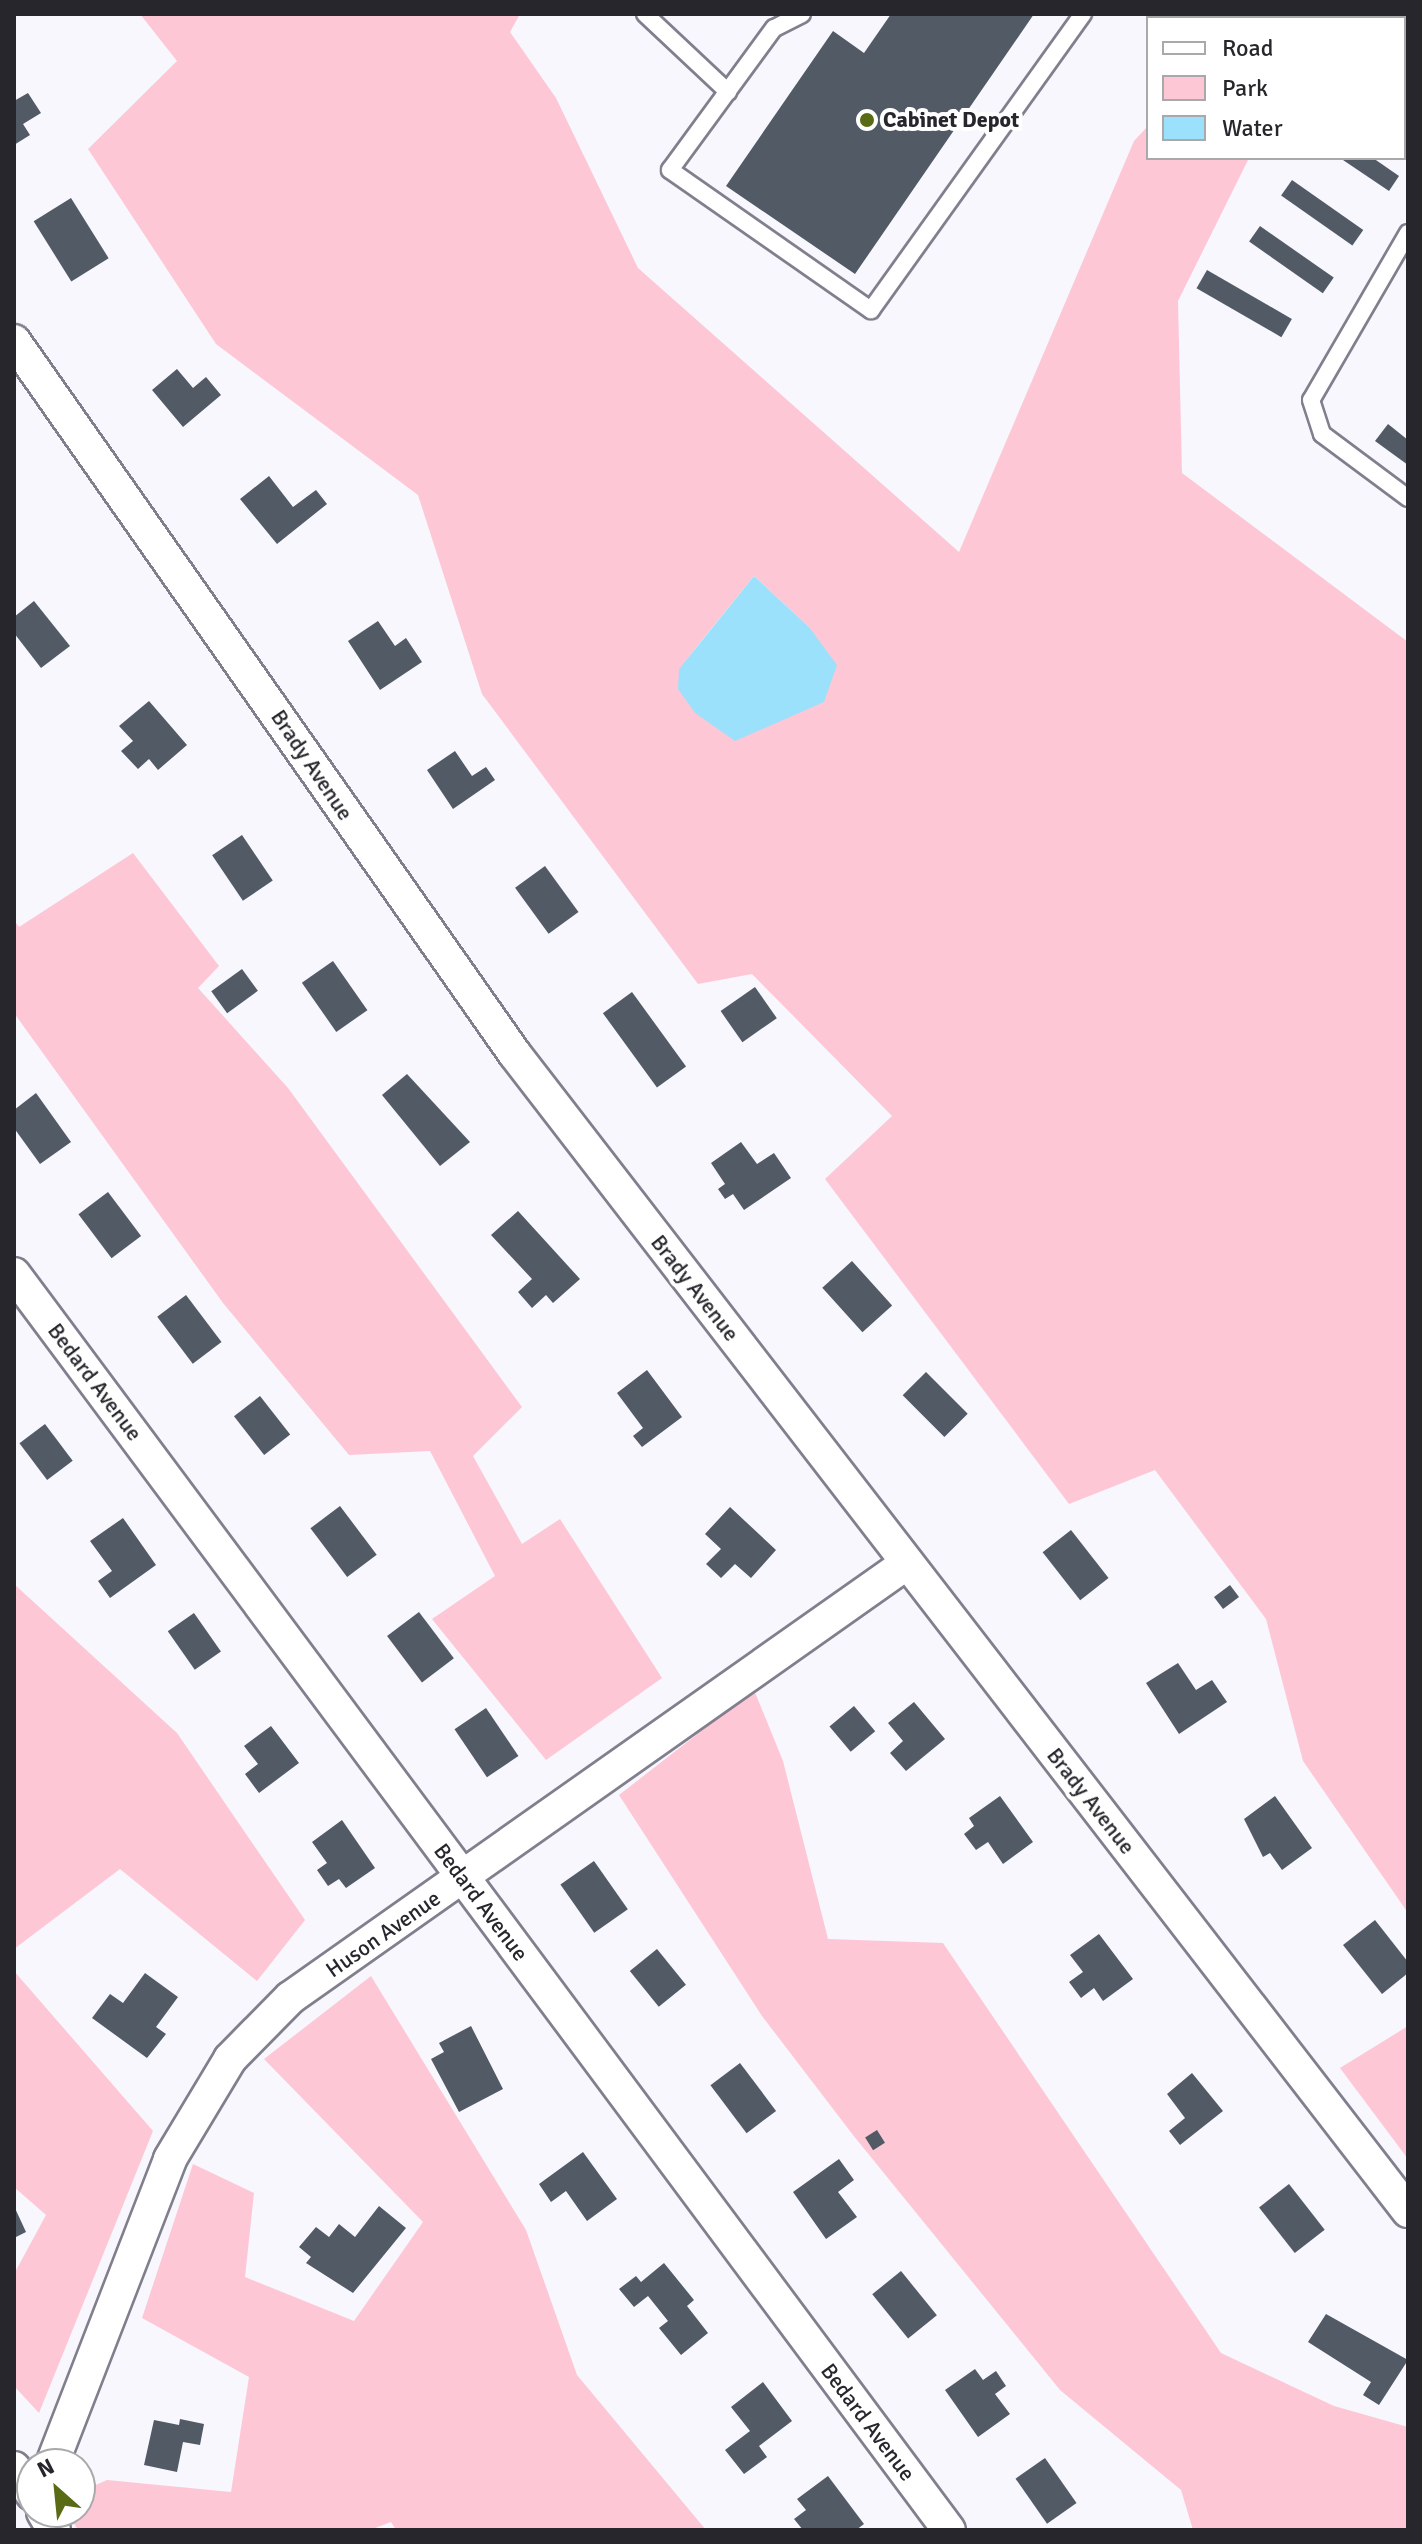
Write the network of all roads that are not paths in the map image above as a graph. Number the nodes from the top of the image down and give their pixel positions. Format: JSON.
{"nodes":[{"id":1,"x":645,"y":14,"type":"edge"},
{"id":2,"x":802,"y":14,"type":"edge"},
{"id":3,"x":1083,"y":14,"type":"edge"},
{"id":4,"x":728,"y":92,"type":"junction"},
{"id":5,"x":1408,"y":233,"type":"edge"},
{"id":6,"x":14,"y":341,"type":"edge"},
{"id":7,"x":1408,"y":498,"type":"edge"},
{"id":8,"x":14,"y":1274,"type":"edge"},
{"id":9,"x":907,"y":1563,"type":"junction"},
{"id":10,"x":463,"y":1878,"type":"junction"},
{"id":11,"x":1408,"y":2211,"type":"edge"},
{"id":12,"x":58,"y":2448,"type":"edge"},
{"id":13,"x":949,"y":2530,"type":"edge"}],
"edges":[{"from":1,"to":4,"type":"lane"},
{"from":2,"to":4,"type":"lane"},
{"from":3,"to":4,"type":"lane"},
{"from":5,"to":7,"type":"lane"},
{"from":6,"to":9,"type":"street","name":"Brady Avenue"},
{"from":8,"to":10,"type":"street","name":"Bedard Avenue"},
{"from":9,"to":10,"type":"street","name":"Huson Avenue"},
{"from":9,"to":11,"type":"street","name":"Brady Avenue"},
{"from":10,"to":12,"type":"street","name":"Huson Avenue"},
{"from":10,"to":13,"type":"street","name":"Bedard Avenue"}]}
